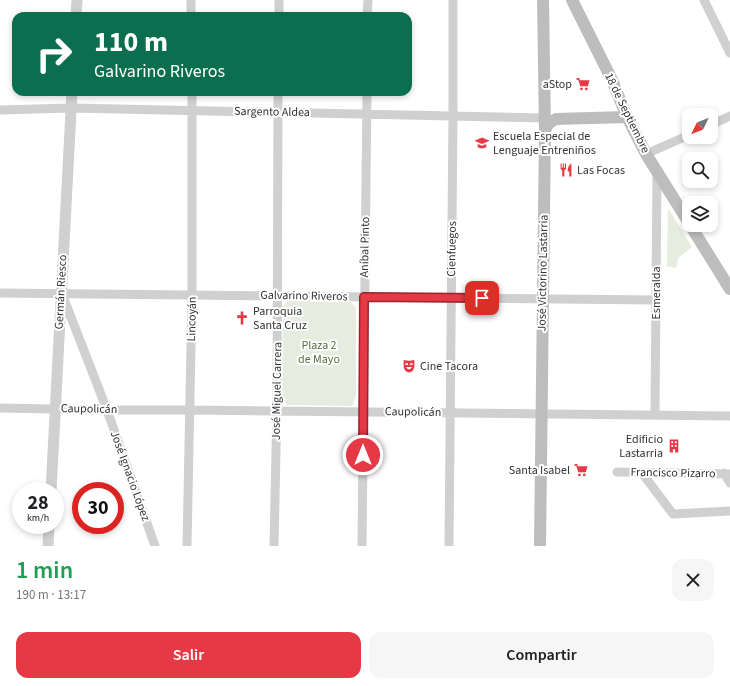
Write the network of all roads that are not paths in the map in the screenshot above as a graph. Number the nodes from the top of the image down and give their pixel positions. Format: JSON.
{"nodes":[{"id":1,"x":77,"y":0,"type":"edge"},
{"id":2,"x":191,"y":0,"type":"edge"},
{"id":3,"x":279,"y":0,"type":"edge"},
{"id":4,"x":368,"y":0,"type":"edge"},
{"id":5,"x":453,"y":0,"type":"edge"},
{"id":6,"x":543,"y":0,"type":"edge"},
{"id":7,"x":572,"y":0,"type":"edge"},
{"id":8,"x":704,"y":0,"type":"edge"},
{"id":9,"x":76,"y":12,"type":"edge"},
{"id":10,"x":191,"y":12,"type":"edge"},
{"id":11,"x":279,"y":12,"type":"edge"},
{"id":12,"x":368,"y":12,"type":"edge"},
{"id":13,"x":730,"y":53,"type":"edge"},
{"id":14,"x":72,"y":96,"type":"edge"},
{"id":15,"x":192,"y":96,"type":"edge"},
{"id":16,"x":278,"y":96,"type":"edge"},
{"id":17,"x":367,"y":96,"type":"edge"},
{"id":18,"x":71,"y":108,"type":"junction"},
{"id":19,"x":0,"y":110,"type":"edge"},
{"id":20,"x":193,"y":111,"type":"junction"},
{"id":21,"x":278,"y":112,"type":"junction"},
{"id":22,"x":366,"y":114,"type":"junction"},
{"id":23,"x":453,"y":116,"type":"junction"},
{"id":24,"x":730,"y":116,"type":"edge"},
{"id":25,"x":627,"y":117,"type":"junction"},
{"id":26,"x":545,"y":118,"type":"junction"},
{"id":27,"x":718,"y":122,"type":"edge"},
{"id":28,"x":545,"y":131,"type":"junction"},
{"id":29,"x":682,"y":138,"type":"edge"},
{"id":30,"x":646,"y":154,"type":"junction"},
{"id":31,"x":657,"y":171,"type":"junction"},
{"id":32,"x":682,"y":211,"type":"edge"},
{"id":33,"x":695,"y":232,"type":"edge"},
{"id":34,"x":728,"y":281,"type":"edge"},
{"id":35,"x":0,"y":293,"type":"edge"},
{"id":36,"x":61,"y":293,"type":"junction"},
{"id":37,"x":192,"y":295,"type":"junction"},
{"id":38,"x":277,"y":296,"type":"junction"},
{"id":39,"x":364,"y":297,"type":"junction"},
{"id":40,"x":451,"y":298,"type":"junction"},
{"id":41,"x":542,"y":299,"type":"junction"},
{"id":42,"x":656,"y":300,"type":"junction"},
{"id":43,"x":0,"y":408,"type":"edge"},
{"id":44,"x":55,"y":408,"type":"junction"},
{"id":45,"x":106,"y":410,"type":"junction"},
{"id":46,"x":191,"y":410,"type":"junction"},
{"id":47,"x":277,"y":411,"type":"junction"},
{"id":48,"x":363,"y":411,"type":"junction"},
{"id":49,"x":449,"y":412,"type":"junction"},
{"id":50,"x":541,"y":413,"type":"junction"},
{"id":51,"x":655,"y":415,"type":"junction"},
{"id":52,"x":730,"y":416,"type":"edge"},
{"id":53,"x":617,"y":472,"type":"dead end"},
{"id":54,"x":642,"y":473,"type":"junction"},
{"id":55,"x":727,"y":474,"type":"edge"},
{"id":56,"x":51,"y":482,"type":"edge"},
{"id":57,"x":730,"y":483,"type":"edge"},
{"id":58,"x":730,"y":511,"type":"edge"},
{"id":59,"x":49,"y":534,"type":"edge"},
{"id":60,"x":48,"y":546,"type":"edge"},
{"id":61,"x":155,"y":546,"type":"edge"},
{"id":62,"x":187,"y":546,"type":"edge"},
{"id":63,"x":274,"y":546,"type":"edge"},
{"id":64,"x":362,"y":546,"type":"edge"},
{"id":65,"x":449,"y":546,"type":"edge"},
{"id":66,"x":540,"y":546,"type":"edge"}],
"edges":[{"from":1,"to":9,"type":"street"},
{"from":2,"to":10,"type":"street"},
{"from":3,"to":11,"type":"street"},
{"from":4,"to":12,"type":"street"},
{"from":5,"to":23,"type":"street","name":"Cienfuegos"},
{"from":6,"to":26,"type":"main road","name":"José Victorino Lastarria"},
{"from":7,"to":25,"type":"main road","name":"18 de Septiembre"},
{"from":8,"to":13,"type":"street"},
{"from":14,"to":18,"type":"street","name":"Germán Riesco"},
{"from":15,"to":20,"type":"street","name":"Lincoyán"},
{"from":16,"to":21,"type":"street","name":"José Miguel Carrera"},
{"from":17,"to":22,"type":"street","name":"Aníbal Pinto"},
{"from":18,"to":19,"type":"street","name":"Sargento Aldea"},
{"from":18,"to":20,"type":"street","name":"Sargento Aldea"},
{"from":18,"to":36,"type":"street","name":"Germán Riesco"},
{"from":20,"to":21,"type":"street","name":"Sargento Aldea"},
{"from":20,"to":37,"type":"street","name":"Lincoyán"},
{"from":21,"to":22,"type":"street","name":"Sargento Aldea"},
{"from":21,"to":38,"type":"street","name":"José Miguel Carrera"},
{"from":22,"to":23,"type":"street","name":"Sargento Aldea"},
{"from":22,"to":39,"type":"street","name":"Aníbal Pinto"},
{"from":23,"to":26,"type":"street","name":"Sargento Aldea"},
{"from":23,"to":40,"type":"street","name":"Cienfuegos"},
{"from":24,"to":27,"type":"street"},
{"from":25,"to":28,"type":"main road"},
{"from":25,"to":30,"type":"main road","name":"18 de Septiembre"},
{"from":26,"to":28,"type":"main road","name":"José Victorino Lastarria"},
{"from":28,"to":41,"type":"main road","name":"José Victorino Lastarria"},
{"from":29,"to":30,"type":"street"},
{"from":30,"to":31,"type":"main road","name":"18 de Septiembre"},
{"from":31,"to":32,"type":"main road","name":"18 de Septiembre"},
{"from":31,"to":42,"type":"street","name":"Esmeralda"},
{"from":33,"to":34,"type":"main road","name":"18 de Septiembre"},
{"from":35,"to":36,"type":"street","name":"Galvarino Riveros"},
{"from":36,"to":37,"type":"street","name":"Galvarino Riveros"},
{"from":36,"to":44,"type":"street","name":"Germán Riesco"},
{"from":36,"to":45,"type":"street","name":"José Ignacio López"},
{"from":37,"to":38,"type":"street","name":"Galvarino Riveros"},
{"from":37,"to":46,"type":"street","name":"Lincoyán"},
{"from":38,"to":39,"type":"street","name":"Galvarino Riveros"},
{"from":38,"to":47,"type":"street","name":"José Miguel Carrera"},
{"from":39,"to":40,"type":"street","name":"Galvarino Riveros"},
{"from":39,"to":48,"type":"street","name":"Aníbal Pinto"},
{"from":40,"to":41,"type":"street","name":"Galvarino Riveros"},
{"from":40,"to":49,"type":"street","name":"Cienfuegos"},
{"from":41,"to":42,"type":"street","name":"Galvarino Riveros"},
{"from":41,"to":50,"type":"main road","name":"José Victorino Lastarria"},
{"from":42,"to":51,"type":"street","name":"Esmeralda"},
{"from":43,"to":44,"type":"street","name":"Caupolicán"},
{"from":44,"to":45,"type":"street","name":"Caupolicán"},
{"from":44,"to":56,"type":"street","name":"Germán Riesco"},
{"from":45,"to":46,"type":"street","name":"Caupolicán"},
{"from":45,"to":61,"type":"street","name":"José Ignacio López"},
{"from":46,"to":47,"type":"street","name":"Caupolicán"},
{"from":46,"to":62,"type":"street","name":"Lincoyán"},
{"from":47,"to":48,"type":"street","name":"Caupolicán"},
{"from":47,"to":63,"type":"street","name":"José Miguel Carrera"},
{"from":48,"to":49,"type":"street","name":"Caupolicán"},
{"from":48,"to":64,"type":"street","name":"Aníbal Pinto"},
{"from":49,"to":50,"type":"street","name":"Caupolicán"},
{"from":49,"to":65,"type":"street","name":"Cienfuegos"},
{"from":50,"to":51,"type":"street","name":"Caupolicán"},
{"from":50,"to":66,"type":"main road","name":"José Victorino Lastarria"},
{"from":51,"to":52,"type":"street","name":"Caupolicán"},
{"from":53,"to":54,"type":"street","name":"Francisco Pizarro"},
{"from":54,"to":55,"type":"street","name":"Francisco Pizarro"},
{"from":54,"to":58,"type":"street"},
{"from":55,"to":57,"type":"street"},
{"from":59,"to":60,"type":"street"}]}
